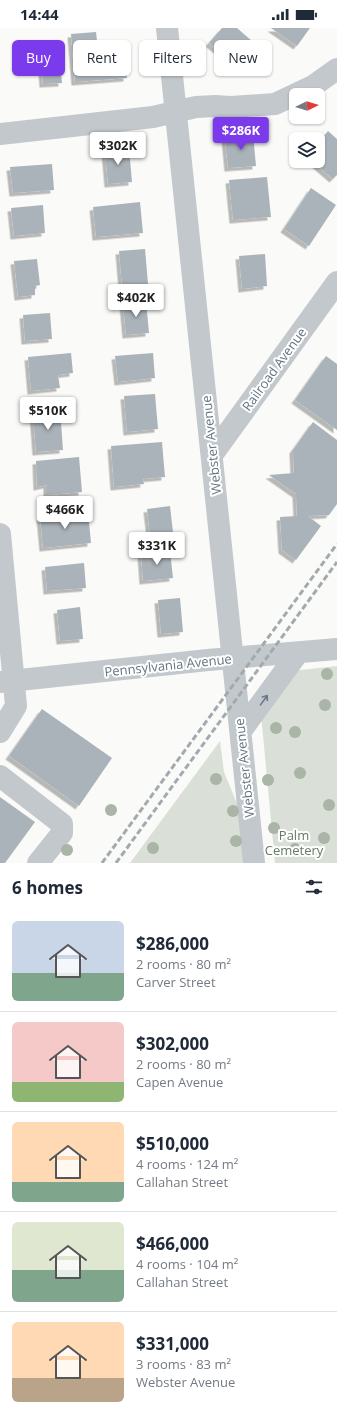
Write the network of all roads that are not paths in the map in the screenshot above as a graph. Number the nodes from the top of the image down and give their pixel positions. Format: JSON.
{"nodes":[{"id":1,"x":167,"y":28,"type":"edge"},
{"id":2,"x":337,"y":69,"type":"edge"},
{"id":3,"x":176,"y":112,"type":"junction"},
{"id":4,"x":0,"y":134,"type":"edge"},
{"id":5,"x":337,"y":282,"type":"edge"},
{"id":6,"x":212,"y":455,"type":"junction"},
{"id":7,"x":0,"y":534,"type":"edge"},
{"id":8,"x":337,"y":649,"type":"edge"},
{"id":9,"x":298,"y":652,"type":"junction"},
{"id":10,"x":233,"y":658,"type":"junction"},
{"id":11,"x":7,"y":681,"type":"edge"},
{"id":12,"x":241,"y":731,"type":"junction"},
{"id":13,"x":0,"y":732,"type":"edge"},
{"id":14,"x":0,"y":776,"type":"edge"},
{"id":15,"x":38,"y":863,"type":"edge"},
{"id":16,"x":254,"y":863,"type":"edge"}],
"edges":[{"from":1,"to":3,"type":"street","name":"Webster Avenue"},
{"from":2,"to":3,"type":"street"},
{"from":3,"to":4,"type":"street"},
{"from":3,"to":6,"type":"street","name":"Webster Avenue"},
{"from":5,"to":6,"type":"street","name":"Railroad Avenue"},
{"from":6,"to":10,"type":"street","name":"Webster Avenue"},
{"from":7,"to":11,"type":"street"},
{"from":8,"to":9,"type":"street","name":"Pennsylvania Avenue"},
{"from":9,"to":10,"type":"street","name":"Pennsylvania Avenue"},
{"from":12,"to":9,"type":"street","one_way":true},
{"from":10,"to":11,"type":"street","name":"Pennsylvania Avenue"},
{"from":10,"to":12,"type":"street","name":"Webster Avenue"},
{"from":11,"to":13,"type":"street"},
{"from":12,"to":16,"type":"street","name":"Webster Avenue"},
{"from":14,"to":15,"type":"street"}]}
